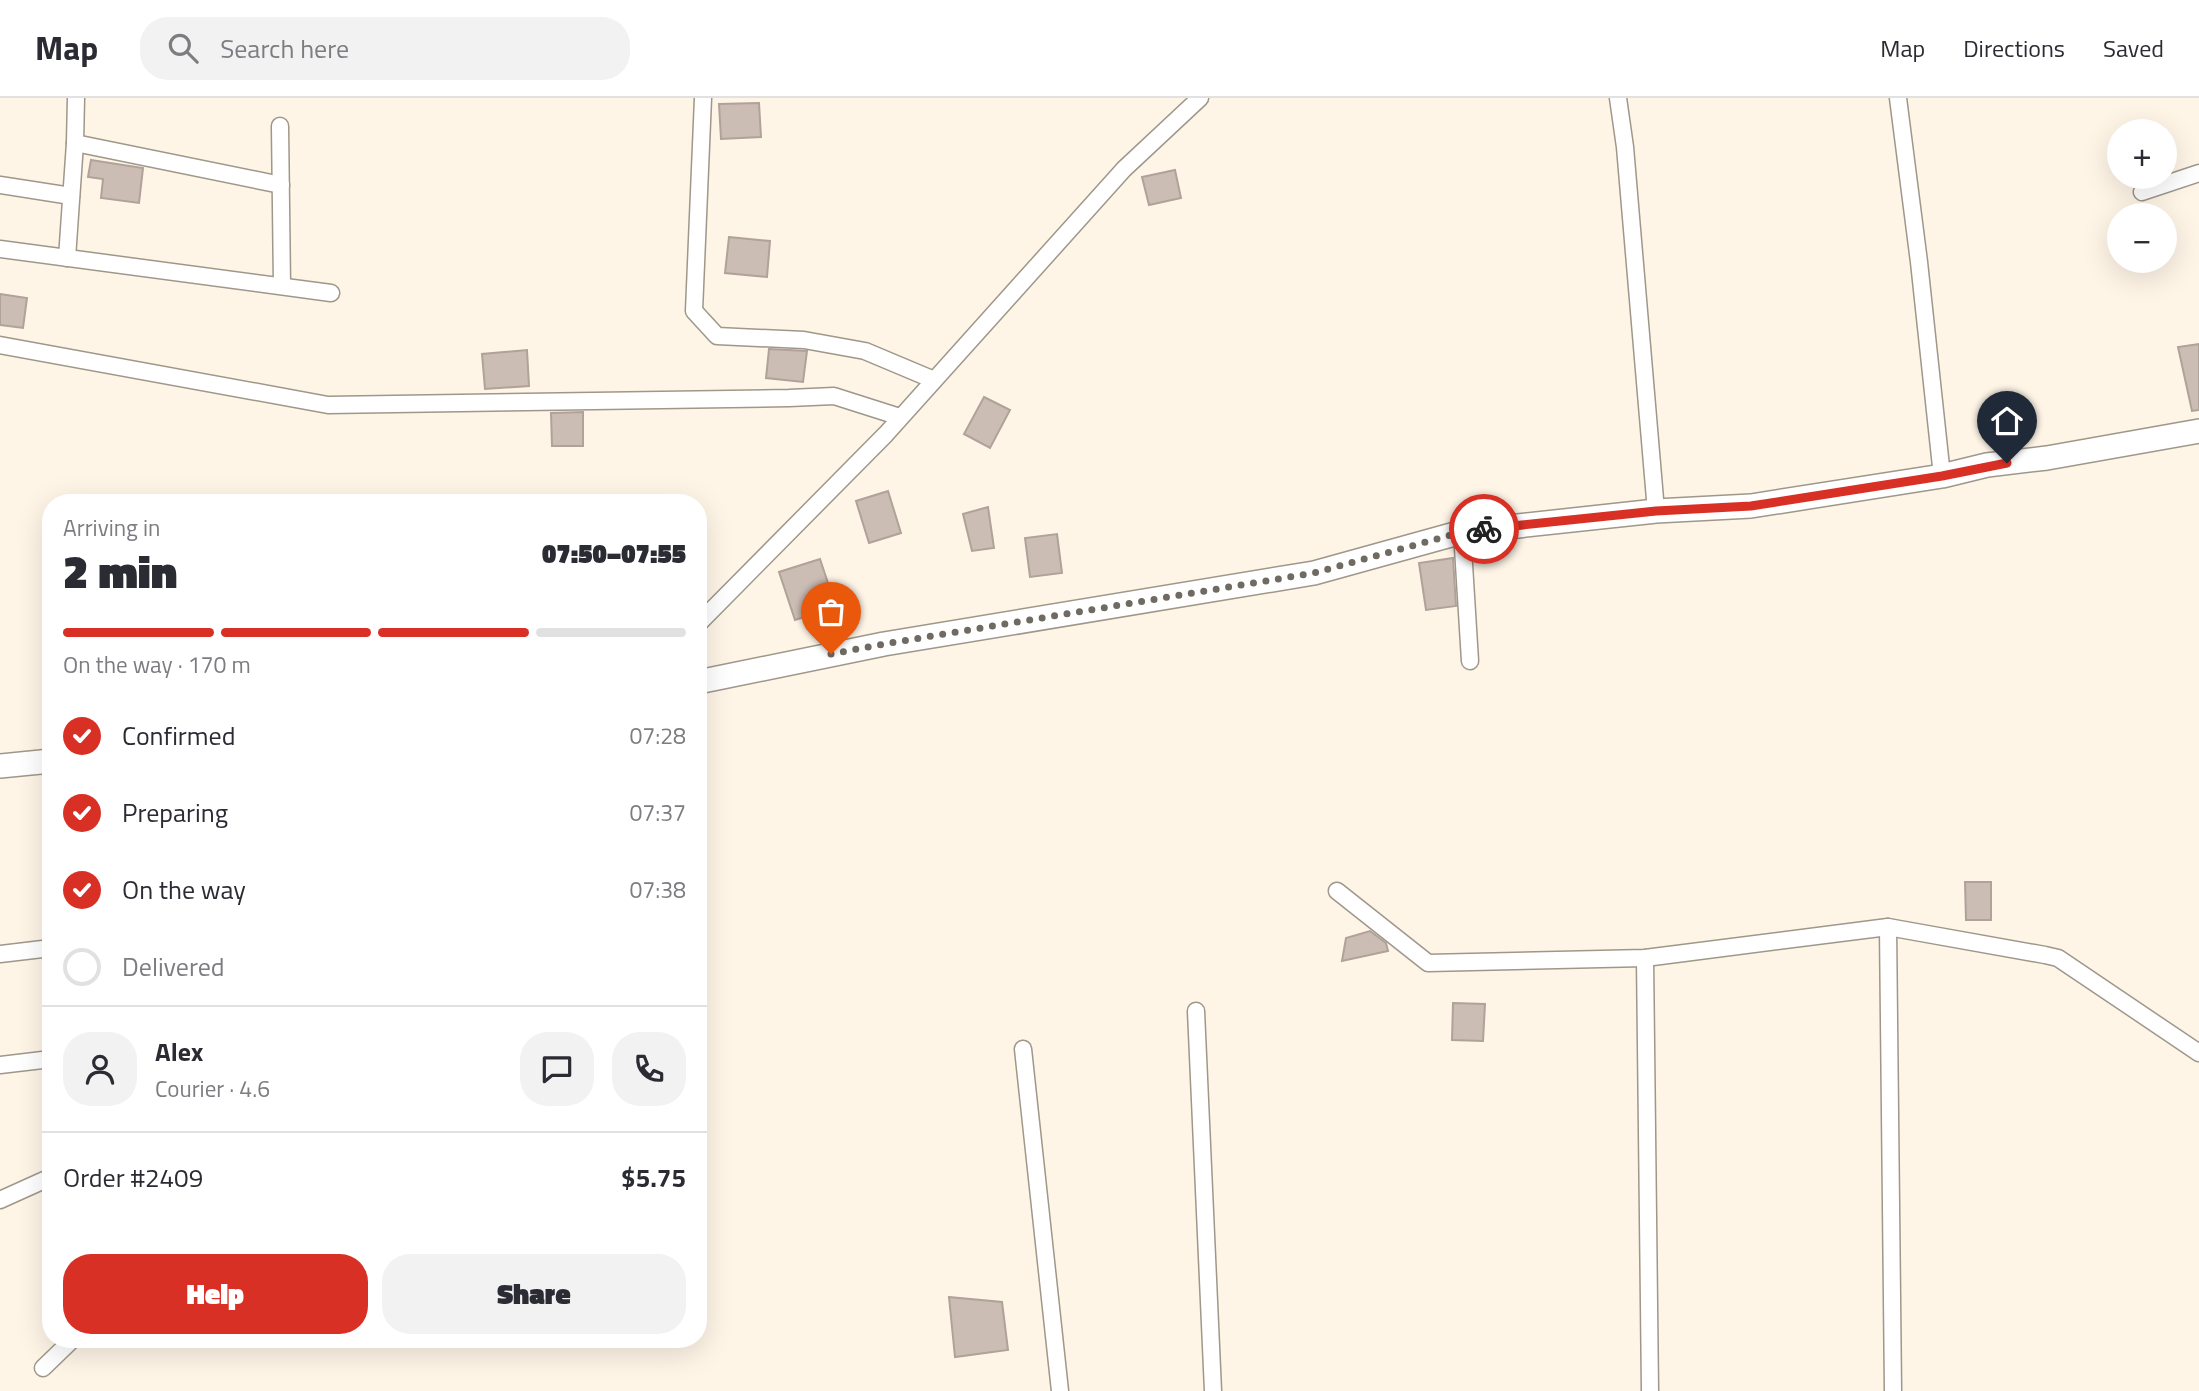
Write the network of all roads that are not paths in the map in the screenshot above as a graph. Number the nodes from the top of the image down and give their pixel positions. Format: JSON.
{"nodes":[{"id":1,"x":76,"y":98,"type":"edge"},
{"id":2,"x":703,"y":98,"type":"edge"},
{"id":3,"x":1200,"y":98,"type":"edge"},
{"id":4,"x":1618,"y":98,"type":"edge"},
{"id":5,"x":1898,"y":98,"type":"edge"},
{"id":6,"x":280,"y":126,"type":"dead end"},
{"id":7,"x":75,"y":143,"type":"junction"},
{"id":8,"x":2199,"y":173,"type":"edge"},
{"id":9,"x":0,"y":185,"type":"edge"},
{"id":10,"x":281,"y":185,"type":"junction"},
{"id":11,"x":2142,"y":192,"type":"dead end"},
{"id":12,"x":71,"y":196,"type":"junction"},
{"id":13,"x":0,"y":248,"type":"edge"},
{"id":14,"x":67,"y":258,"type":"junction"},
{"id":15,"x":282,"y":286,"type":"junction"},
{"id":16,"x":331,"y":293,"type":"dead end"},
{"id":17,"x":0,"y":345,"type":"edge"},
{"id":18,"x":934,"y":380,"type":"junction"},
{"id":19,"x":900,"y":417,"type":"junction"},
{"id":20,"x":2199,"y":431,"type":"edge"},
{"id":21,"x":1942,"y":476,"type":"junction"},
{"id":22,"x":1656,"y":511,"type":"junction"},
{"id":23,"x":1462,"y":532,"type":"junction"},
{"id":24,"x":707,"y":615,"type":"edge"},
{"id":25,"x":1470,"y":661,"type":"dead end"},
{"id":26,"x":707,"y":680,"type":"edge"},
{"id":27,"x":42,"y":762,"type":"edge"},
{"id":28,"x":0,"y":766,"type":"edge"},
{"id":29,"x":1337,"y":891,"type":"dead end"},
{"id":30,"x":1888,"y":927,"type":"junction"},
{"id":31,"x":42,"y":949,"type":"edge"},
{"id":32,"x":0,"y":954,"type":"edge"},
{"id":33,"x":1645,"y":958,"type":"junction"},
{"id":34,"x":1196,"y":1011,"type":"dead end"},
{"id":35,"x":1023,"y":1049,"type":"dead end"},
{"id":36,"x":2199,"y":1053,"type":"edge"},
{"id":37,"x":42,"y":1060,"type":"edge"},
{"id":38,"x":0,"y":1065,"type":"edge"},
{"id":39,"x":42,"y":1181,"type":"edge"},
{"id":40,"x":0,"y":1200,"type":"edge"},
{"id":41,"x":64,"y":1348,"type":"edge"},
{"id":42,"x":43,"y":1368,"type":"dead end"},
{"id":43,"x":1060,"y":1391,"type":"edge"},
{"id":44,"x":1213,"y":1391,"type":"edge"},
{"id":45,"x":1650,"y":1391,"type":"edge"},
{"id":46,"x":1893,"y":1391,"type":"edge"}],
"edges":[{"from":1,"to":7,"type":"street"},
{"from":2,"to":18,"type":"street"},
{"from":3,"to":18,"type":"street"},
{"from":4,"to":22,"type":"street"},
{"from":5,"to":21,"type":"street"},
{"from":6,"to":10,"type":"street"},
{"from":7,"to":10,"type":"street"},
{"from":7,"to":12,"type":"street"},
{"from":8,"to":11,"type":"street"},
{"from":9,"to":12,"type":"street"},
{"from":10,"to":15,"type":"street"},
{"from":12,"to":14,"type":"street"},
{"from":13,"to":14,"type":"street"},
{"from":14,"to":15,"type":"street"},
{"from":15,"to":16,"type":"street"},
{"from":17,"to":19,"type":"street"},
{"from":18,"to":19,"type":"street"},
{"from":19,"to":24,"type":"street"},
{"from":20,"to":21,"type":"main road"},
{"from":21,"to":22,"type":"main road"},
{"from":22,"to":23,"type":"main road"},
{"from":23,"to":25,"type":"street"},
{"from":23,"to":26,"type":"main road"},
{"from":27,"to":28,"type":"main road"},
{"from":29,"to":33,"type":"street"},
{"from":30,"to":33,"type":"street"},
{"from":30,"to":36,"type":"street"},
{"from":30,"to":46,"type":"street"},
{"from":31,"to":32,"type":"street"},
{"from":33,"to":45,"type":"street"},
{"from":34,"to":44,"type":"street"},
{"from":35,"to":43,"type":"street"},
{"from":37,"to":38,"type":"street"},
{"from":39,"to":40,"type":"street"},
{"from":41,"to":42,"type":"street"}]}
